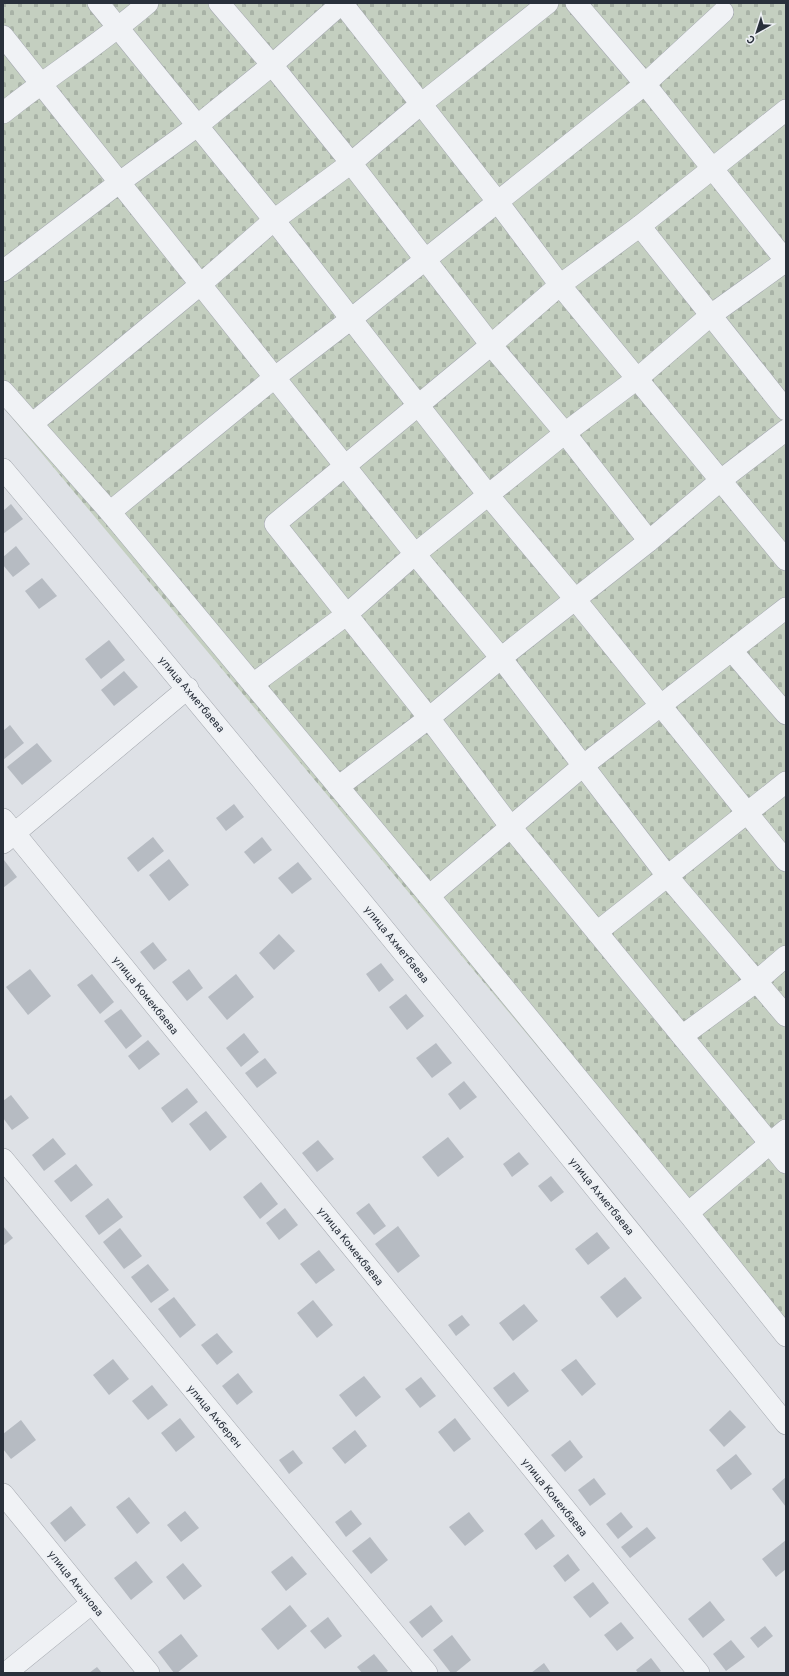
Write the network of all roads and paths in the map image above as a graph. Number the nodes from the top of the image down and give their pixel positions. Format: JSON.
{"nodes":[{"id":1,"x":98,"y":3,"type":"edge"},
{"id":2,"x":148,"y":3,"type":"edge"},
{"id":3,"x":219,"y":3,"type":"edge"},
{"id":4,"x":342,"y":3,"type":"edge"},
{"id":5,"x":548,"y":3,"type":"edge"},
{"id":6,"x":576,"y":3,"type":"edge"},
{"id":7,"x":723,"y":12,"type":"dead end"},
{"id":8,"x":119,"y":28,"type":"junction"},
{"id":9,"x":3,"y":36,"type":"edge"},
{"id":10,"x":272,"y":65,"type":"junction"},
{"id":11,"x":40,"y":84,"type":"junction"},
{"id":12,"x":645,"y":84,"type":"junction"},
{"id":13,"x":421,"y":104,"type":"junction"},
{"id":14,"x":786,"y":110,"type":"edge"},
{"id":15,"x":3,"y":113,"type":"edge"},
{"id":16,"x":197,"y":126,"type":"junction"},
{"id":17,"x":351,"y":163,"type":"junction"},
{"id":18,"x":712,"y":169,"type":"junction"},
{"id":19,"x":120,"y":182,"type":"junction"},
{"id":20,"x":497,"y":201,"type":"junction"},
{"id":21,"x":274,"y":220,"type":"junction"},
{"id":22,"x":640,"y":226,"type":"junction"},
{"id":23,"x":425,"y":260,"type":"junction"},
{"id":24,"x":786,"y":261,"type":"edge"},
{"id":25,"x":3,"y":271,"type":"edge"},
{"id":26,"x":201,"y":284,"type":"junction"},
{"id":27,"x":560,"y":285,"type":"junction"},
{"id":28,"x":711,"y":315,"type":"junction"},
{"id":29,"x":351,"y":319,"type":"junction"},
{"id":30,"x":491,"y":345,"type":"junction"},
{"id":31,"x":274,"y":378,"type":"junction"},
{"id":32,"x":638,"y":378,"type":"junction"},
{"id":33,"x":3,"y":391,"type":"edge"},
{"id":34,"x":419,"y":405,"type":"junction"},
{"id":35,"x":786,"y":410,"type":"edge"},
{"id":36,"x":32,"y":424,"type":"junction"},
{"id":37,"x":786,"y":430,"type":"edge"},
{"id":38,"x":565,"y":433,"type":"junction"},
{"id":39,"x":344,"y":466,"type":"junction"},
{"id":40,"x":3,"y":469,"type":"edge"},
{"id":41,"x":721,"y":480,"type":"junction"},
{"id":42,"x":488,"y":496,"type":"junction"},
{"id":43,"x":110,"y":512,"type":"junction"},
{"id":44,"x":649,"y":541,"type":"junction"},
{"id":45,"x":415,"y":554,"type":"junction"},
{"id":46,"x":786,"y":560,"type":"edge"},
{"id":47,"x":575,"y":599,"type":"junction"},
{"id":48,"x":786,"y":608,"type":"edge"},
{"id":49,"x":346,"y":615,"type":"junction"},
{"id":50,"x":732,"y":651,"type":"junction"},
{"id":51,"x":501,"y":658,"type":"junction"},
{"id":52,"x":253,"y":684,"type":"junction"},
{"id":53,"x":188,"y":688,"type":"junction"},
{"id":54,"x":662,"y":706,"type":"junction"},
{"id":55,"x":786,"y":714,"type":"edge"},
{"id":56,"x":428,"y":718,"type":"junction"},
{"id":57,"x":584,"y":765,"type":"junction"},
{"id":58,"x":786,"y":782,"type":"edge"},
{"id":59,"x":338,"y":786,"type":"junction"},
{"id":60,"x":748,"y":813,"type":"junction"},
{"id":61,"x":510,"y":826,"type":"junction"},
{"id":62,"x":7,"y":831,"type":"edge"},
{"id":63,"x":786,"y":861,"type":"edge"},
{"id":64,"x":668,"y":877,"type":"junction"},
{"id":65,"x":429,"y":896,"type":"junction"},
{"id":66,"x":598,"y":932,"type":"junction"},
{"id":67,"x":786,"y":956,"type":"edge"},
{"id":68,"x":757,"y":981,"type":"junction"},
{"id":69,"x":786,"y":1016,"type":"edge"},
{"id":70,"x":682,"y":1036,"type":"junction"},
{"id":71,"x":786,"y":1130,"type":"edge"},
{"id":72,"x":770,"y":1143,"type":"junction"},
{"id":73,"x":786,"y":1163,"type":"edge"},
{"id":74,"x":6,"y":1170,"type":"edge"},
{"id":75,"x":688,"y":1213,"type":"junction"},
{"id":76,"x":783,"y":1325,"type":"edge"},
{"id":77,"x":786,"y":1424,"type":"edge"},
{"id":78,"x":3,"y":1494,"type":"edge"},
{"id":79,"x":92,"y":1603,"type":"junction"},
{"id":80,"x":6,"y":1673,"type":"edge"},
{"id":81,"x":149,"y":1673,"type":"edge"},
{"id":82,"x":427,"y":1673,"type":"edge"},
{"id":83,"x":699,"y":1673,"type":"edge"}],
"edges":[{"from":1,"to":8,"type":"street"},
{"from":2,"to":8,"type":"street"},
{"from":3,"to":10,"type":"street"},
{"from":4,"to":10,"type":"street"},
{"from":4,"to":13,"type":"street"},
{"from":5,"to":13,"type":"street"},
{"from":6,"to":12,"type":"street"},
{"from":7,"to":12,"type":"street"},
{"from":8,"to":11,"type":"street"},
{"from":8,"to":16,"type":"street"},
{"from":9,"to":11,"type":"street"},
{"from":10,"to":16,"type":"street"},
{"from":10,"to":17,"type":"street"},
{"from":11,"to":15,"type":"street"},
{"from":11,"to":19,"type":"street"},
{"from":12,"to":18,"type":"street"},
{"from":12,"to":20,"type":"street"},
{"from":13,"to":17,"type":"street"},
{"from":13,"to":20,"type":"street"},
{"from":14,"to":18,"type":"street"},
{"from":16,"to":19,"type":"street"},
{"from":16,"to":21,"type":"street"},
{"from":17,"to":21,"type":"street"},
{"from":17,"to":23,"type":"street"},
{"from":18,"to":22,"type":"street"},
{"from":18,"to":24,"type":"street"},
{"from":19,"to":25,"type":"street"},
{"from":19,"to":26,"type":"street"},
{"from":20,"to":23,"type":"street"},
{"from":20,"to":27,"type":"street"},
{"from":21,"to":26,"type":"street"},
{"from":21,"to":29,"type":"street"},
{"from":22,"to":27,"type":"street"},
{"from":22,"to":28,"type":"street"},
{"from":23,"to":29,"type":"street"},
{"from":23,"to":30,"type":"street"},
{"from":24,"to":28,"type":"street"},
{"from":26,"to":31,"type":"street"},
{"from":26,"to":36,"type":"street"},
{"from":27,"to":30,"type":"street"},
{"from":27,"to":32,"type":"street"},
{"from":28,"to":32,"type":"street"},
{"from":28,"to":35,"type":"street"},
{"from":29,"to":31,"type":"street"},
{"from":29,"to":34,"type":"street"},
{"from":30,"to":34,"type":"street"},
{"from":30,"to":38,"type":"street"},
{"from":31,"to":39,"type":"street"},
{"from":31,"to":43,"type":"street"},
{"from":32,"to":38,"type":"street"},
{"from":32,"to":41,"type":"street"},
{"from":33,"to":36,"type":"street"},
{"from":34,"to":39,"type":"street"},
{"from":34,"to":42,"type":"street"},
{"from":36,"to":43,"type":"street"},
{"from":37,"to":41,"type":"street"},
{"from":38,"to":42,"type":"street"},
{"from":38,"to":44,"type":"street"},
{"from":39,"to":45,"type":"street"},
{"from":39,"to":49,"type":"street"},
{"from":40,"to":53,"type":"street","name":"улица Ахметбаева"},
{"from":41,"to":44,"type":"street"},
{"from":41,"to":46,"type":"street"},
{"from":42,"to":45,"type":"street"},
{"from":42,"to":47,"type":"street"},
{"from":43,"to":52,"type":"street"},
{"from":44,"to":47,"type":"street"},
{"from":45,"to":49,"type":"street"},
{"from":45,"to":51,"type":"street"},
{"from":47,"to":51,"type":"street"},
{"from":47,"to":54,"type":"street"},
{"from":48,"to":50,"type":"street"},
{"from":49,"to":52,"type":"street"},
{"from":49,"to":56,"type":"street"},
{"from":50,"to":54,"type":"street"},
{"from":50,"to":55,"type":"street"},
{"from":51,"to":56,"type":"street"},
{"from":51,"to":57,"type":"street"},
{"from":52,"to":59,"type":"street"},
{"from":53,"to":62,"type":"street"},
{"from":53,"to":77,"type":"street","name":"улица Ахметбаева"},
{"from":54,"to":57,"type":"street"},
{"from":54,"to":60,"type":"street"},
{"from":56,"to":59,"type":"street"},
{"from":56,"to":61,"type":"street"},
{"from":57,"to":61,"type":"street"},
{"from":57,"to":64,"type":"street"},
{"from":58,"to":60,"type":"street"},
{"from":59,"to":65,"type":"street"},
{"from":60,"to":63,"type":"street"},
{"from":60,"to":64,"type":"street"},
{"from":61,"to":65,"type":"street"},
{"from":61,"to":66,"type":"street"},
{"from":62,"to":83,"type":"street","name":"улица Комекбаева"},
{"from":64,"to":66,"type":"street"},
{"from":64,"to":68,"type":"street"},
{"from":65,"to":75,"type":"street"},
{"from":66,"to":70,"type":"street"},
{"from":67,"to":68,"type":"street"},
{"from":68,"to":69,"type":"street"},
{"from":68,"to":70,"type":"street"},
{"from":70,"to":72,"type":"street"},
{"from":71,"to":72,"type":"street"},
{"from":72,"to":73,"type":"street"},
{"from":72,"to":75,"type":"street"},
{"from":74,"to":82,"type":"street","name":"улица Акберен"},
{"from":75,"to":76,"type":"street"},
{"from":78,"to":79,"type":"street","name":"улица Акынова"},
{"from":79,"to":80,"type":"street"},
{"from":79,"to":81,"type":"street","name":"улица Акынова"}]}
